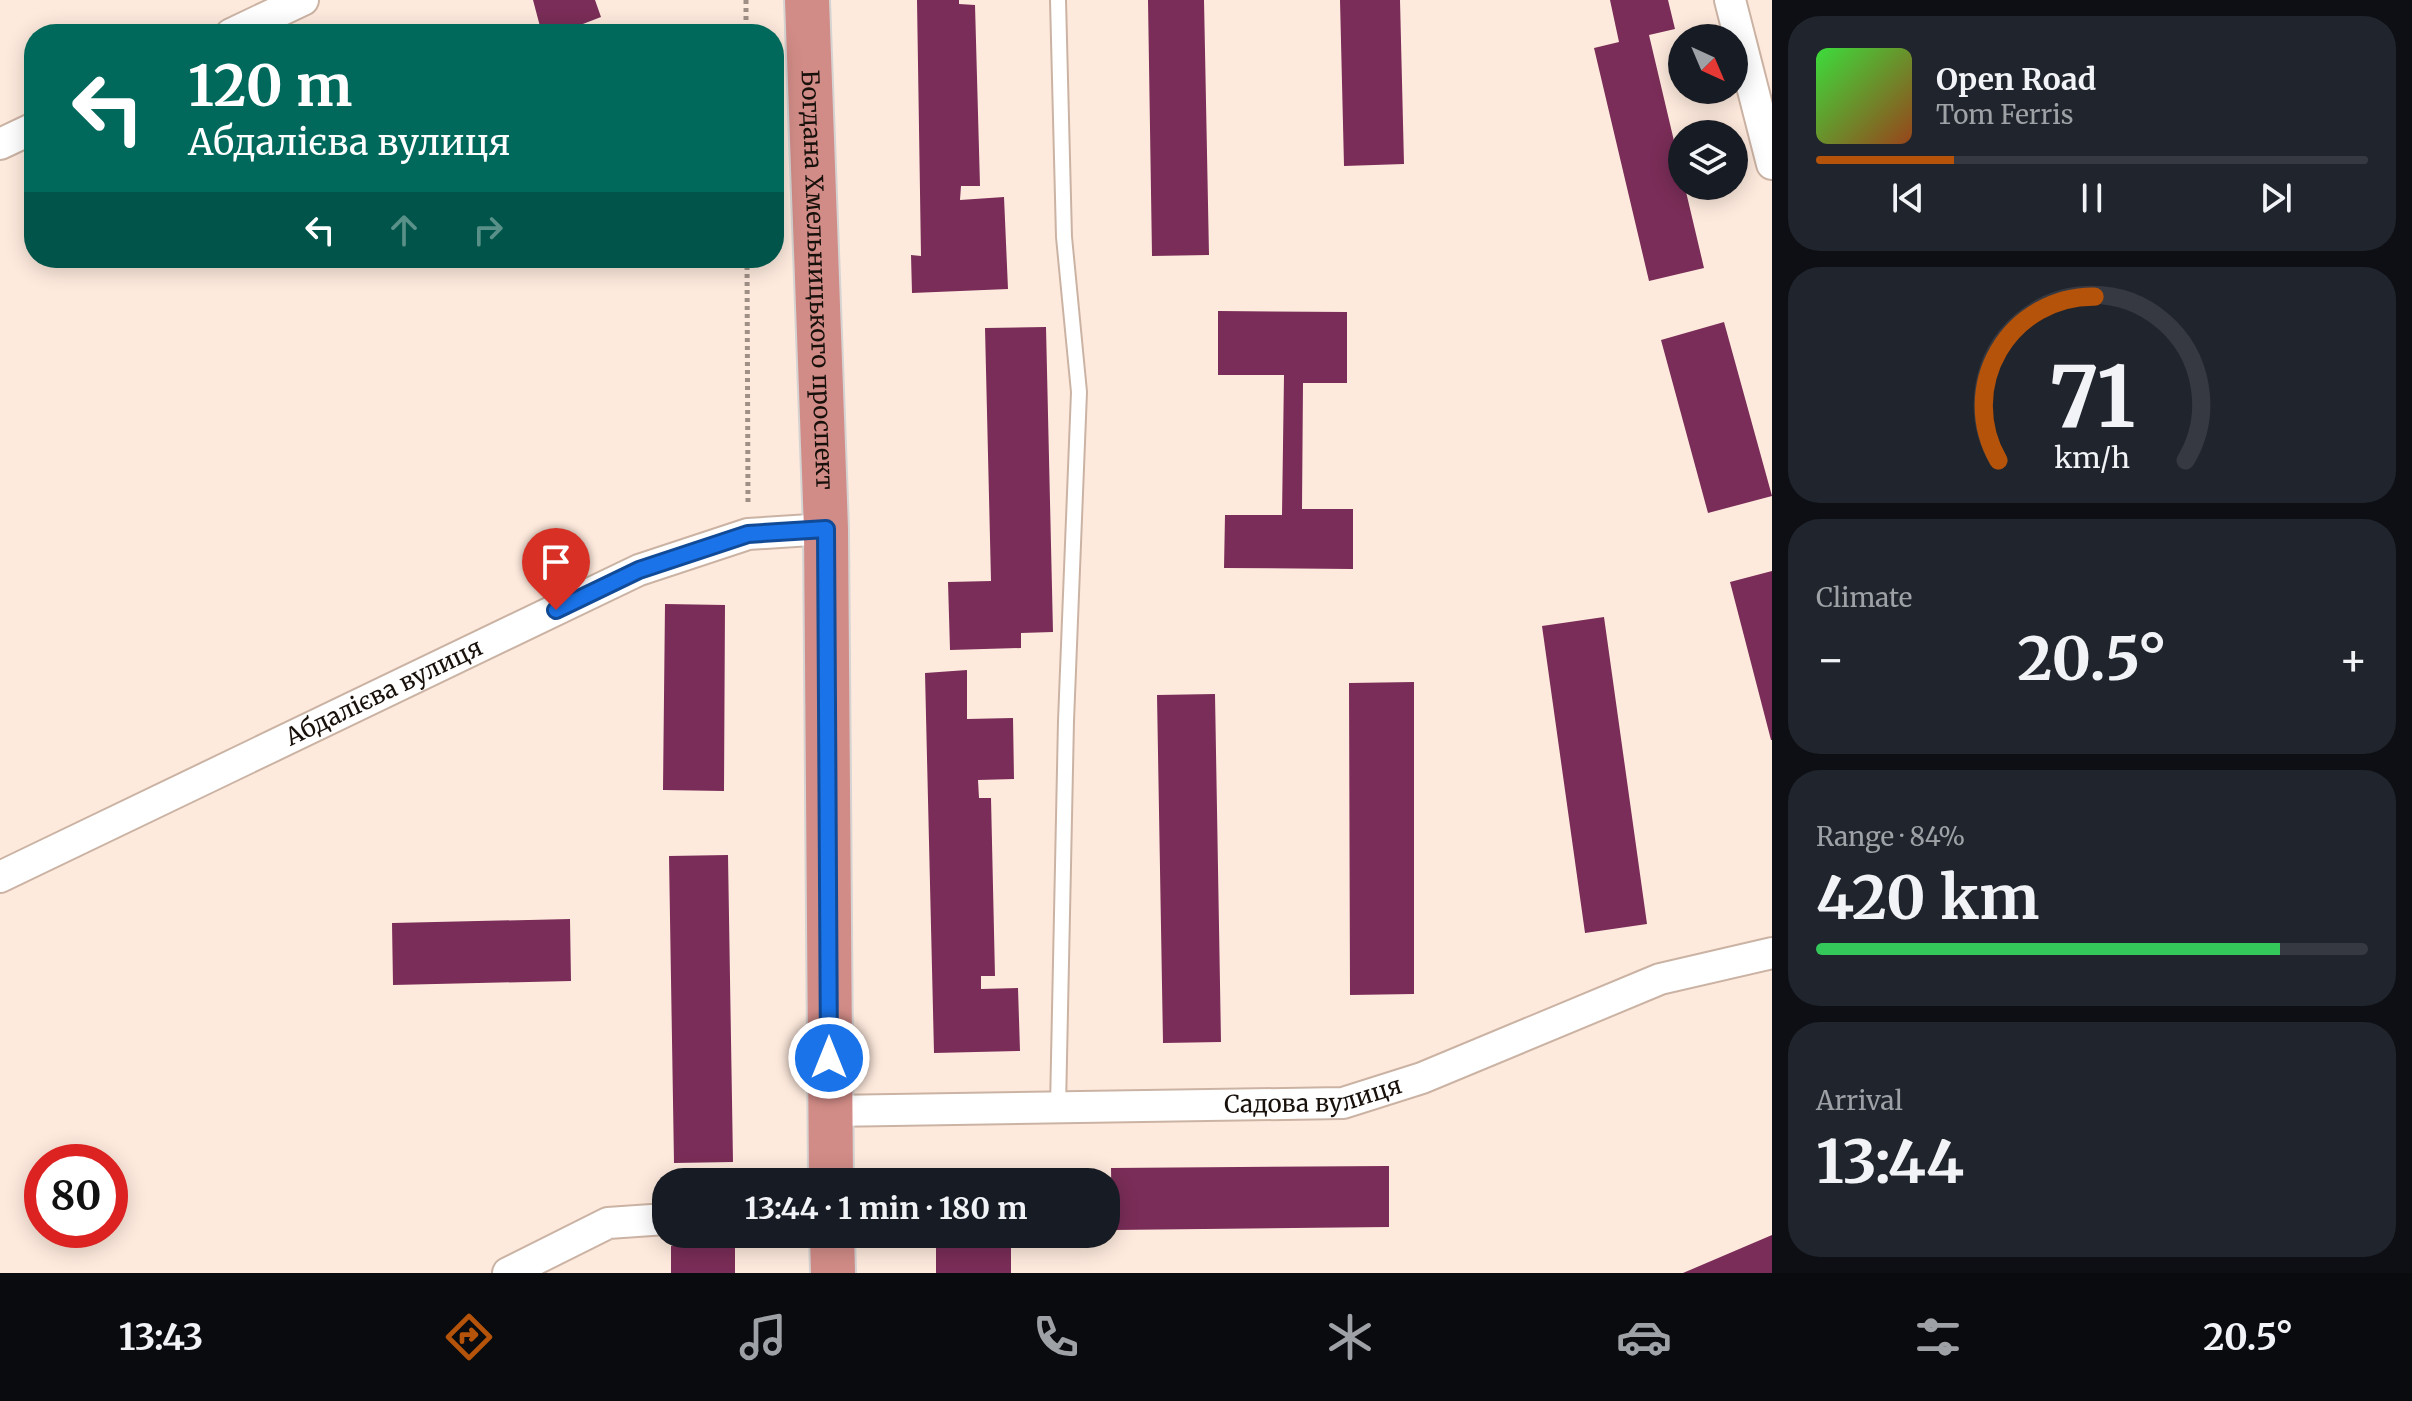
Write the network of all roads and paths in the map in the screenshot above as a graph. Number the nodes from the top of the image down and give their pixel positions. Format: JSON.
{"nodes":[{"id":1,"x":303,"y":0,"type":"edge"},
{"id":2,"x":746,"y":0,"type":"edge"},
{"id":3,"x":807,"y":0,"type":"edge"},
{"id":4,"x":1058,"y":0,"type":"edge"},
{"id":5,"x":1730,"y":0,"type":"edge"},
{"id":6,"x":252,"y":24,"type":"edge"},
{"id":7,"x":746,"y":24,"type":"edge"},
{"id":8,"x":24,"y":133,"type":"edge"},
{"id":9,"x":0,"y":144,"type":"edge"},
{"id":10,"x":1772,"y":164,"type":"edge"},
{"id":11,"x":747,"y":268,"type":"edge"},
{"id":12,"x":826,"y":529,"type":"junction"},
{"id":13,"x":748,"y":534,"type":"junction"},
{"id":14,"x":0,"y":877,"type":"edge"},
{"id":15,"x":1772,"y":953,"type":"edge"},
{"id":16,"x":1058,"y":1107,"type":"junction"},
{"id":17,"x":830,"y":1111,"type":"junction"},
{"id":18,"x":831,"y":1168,"type":"edge"},
{"id":19,"x":652,"y":1220,"type":"edge"},
{"id":20,"x":832,"y":1248,"type":"edge"},
{"id":21,"x":508,"y":1273,"type":"edge"},
{"id":22,"x":833,"y":1273,"type":"edge"}],
"edges":[{"from":1,"to":6,"type":"street"},
{"from":2,"to":7,"type":"path"},
{"from":3,"to":12,"type":"highway","name":"Богдана Хмельницького проспект"},
{"from":4,"to":16,"type":"lane"},
{"from":5,"to":10,"type":"street"},
{"from":8,"to":9,"type":"street"},
{"from":11,"to":13,"type":"path"},
{"from":12,"to":13,"type":"street","name":"Абдалієва вулиця"},
{"from":12,"to":17,"type":"highway","name":"Богдана Хмельницького проспект"},
{"from":13,"to":14,"type":"street","name":"Абдалієва вулиця"},
{"from":15,"to":16,"type":"street","name":"Садова вулиця"},
{"from":16,"to":17,"type":"street","name":"Садова вулиця"},
{"from":17,"to":18,"type":"highway","name":"Богдана Хмельницького проспект"},
{"from":19,"to":21,"type":"street"},
{"from":20,"to":22,"type":"highway"}]}
